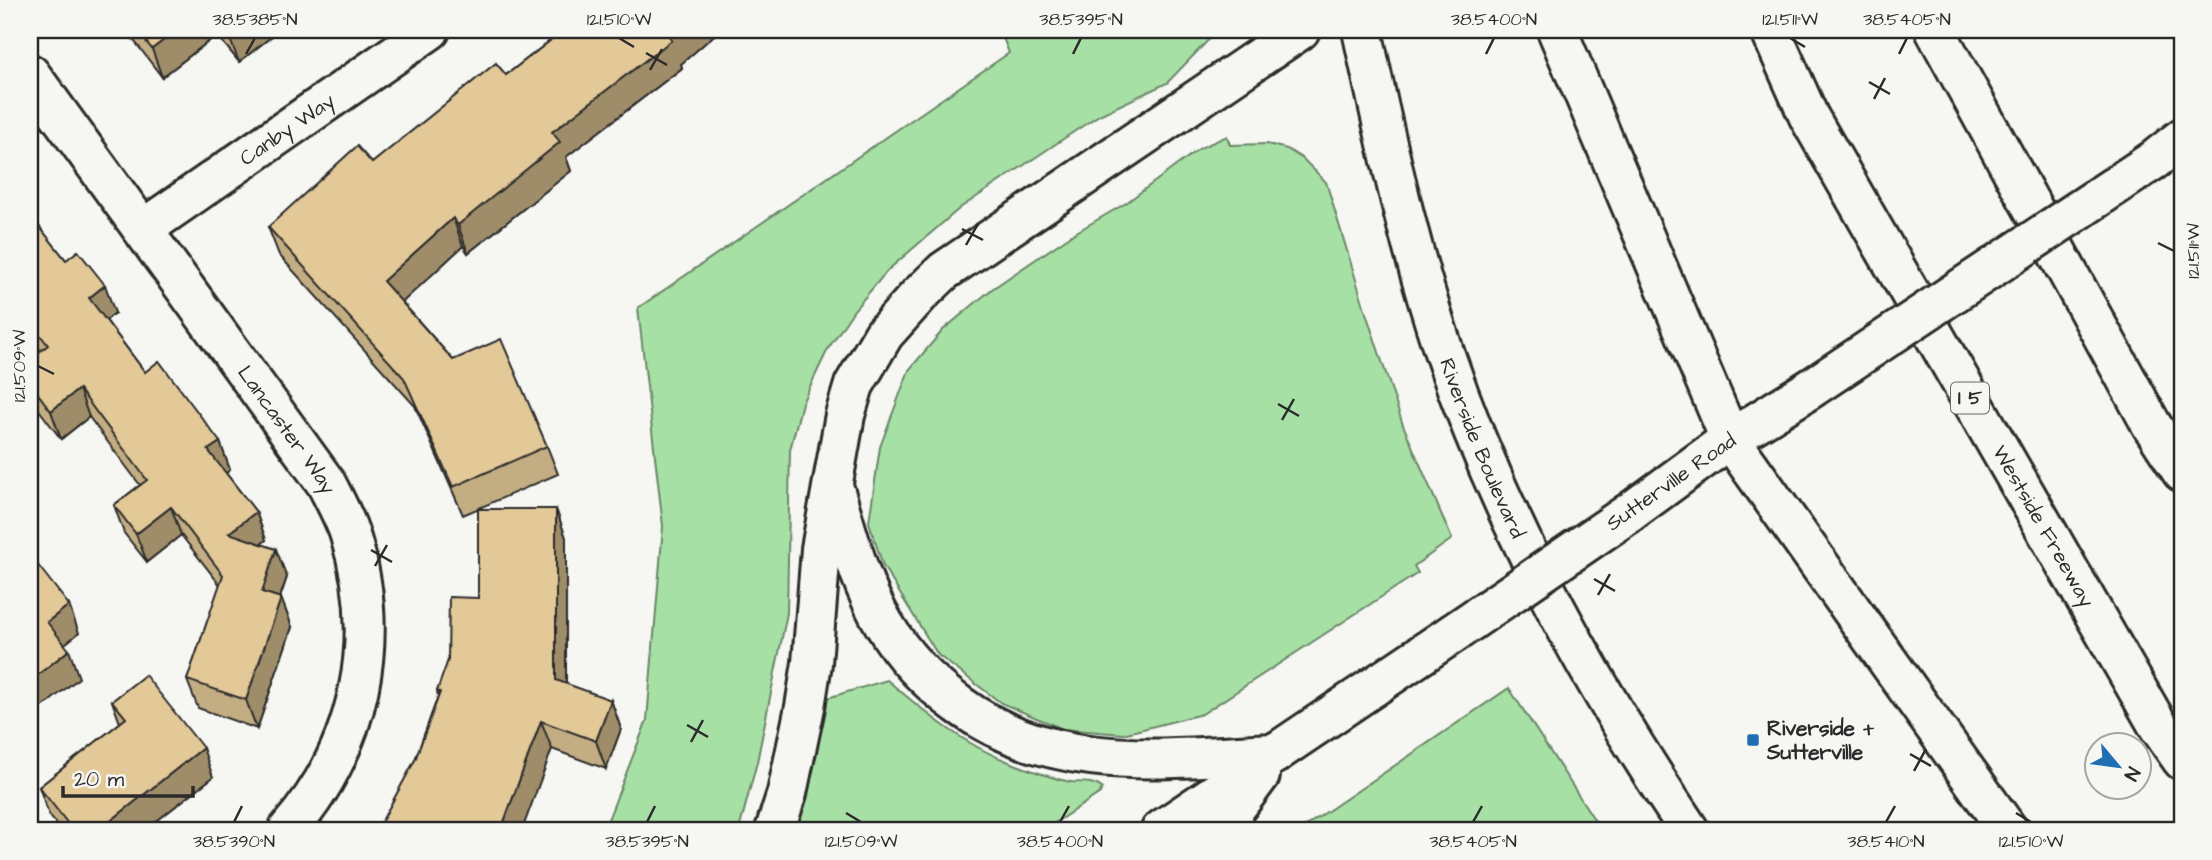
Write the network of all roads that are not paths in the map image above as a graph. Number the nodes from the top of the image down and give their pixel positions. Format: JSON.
{"nodes":[{"id":1,"x":430,"y":30,"type":"edge"},
{"id":2,"x":1300,"y":30,"type":"edge"},
{"id":3,"x":1362,"y":30,"type":"edge"},
{"id":4,"x":1556,"y":30,"type":"edge"},
{"id":5,"x":1770,"y":30,"type":"edge"},
{"id":6,"x":1935,"y":30,"type":"edge"},
{"id":7,"x":30,"y":74,"type":"edge"},
{"id":8,"x":2168,"y":149,"type":"edge"},
{"id":9,"x":143,"y":229,"type":"junction"},
{"id":10,"x":1730,"y":439,"type":"junction"},
{"id":11,"x":2182,"y":471,"type":"edge"},
{"id":12,"x":832,"y":484,"type":"junction"},
{"id":13,"x":1276,"y":753,"type":"junction"},
{"id":14,"x":2182,"y":760,"type":"edge"},
{"id":15,"x":288,"y":830,"type":"edge"},
{"id":16,"x":775,"y":830,"type":"edge"},
{"id":17,"x":1161,"y":830,"type":"edge"},
{"id":18,"x":1219,"y":830,"type":"edge"},
{"id":19,"x":1689,"y":830,"type":"edge"},
{"id":20,"x":2008,"y":830,"type":"edge"}],
"edges":[{"from":1,"to":9,"type":"main road","name":"Canby Way"},
{"from":2,"to":12,"type":"main road"},
{"from":3,"to":19,"type":"main road","name":"Riverside Boulevard"},
{"from":4,"to":10,"type":"main road"},
{"from":5,"to":14,"type":"main road","name":"Westside Freeway","number":"I 5"},
{"from":6,"to":11,"type":"main road"},
{"from":7,"to":9,"type":"main road","name":"Lancaster Way"},
{"from":8,"to":10,"type":"main road","name":"Sutterville Road","bridge":true},
{"from":9,"to":15,"type":"main road","name":"Lancaster Way"},
{"from":10,"to":13,"type":"main road","name":"Sutterville Road","bridge":true},
{"from":10,"to":20,"type":"main road"},
{"from":12,"to":13,"type":"main road"},
{"from":12,"to":16,"type":"main road"},
{"from":13,"to":17,"type":"main road","name":"Sutterville Road"},
{"from":13,"to":18,"type":"main road"}]}
